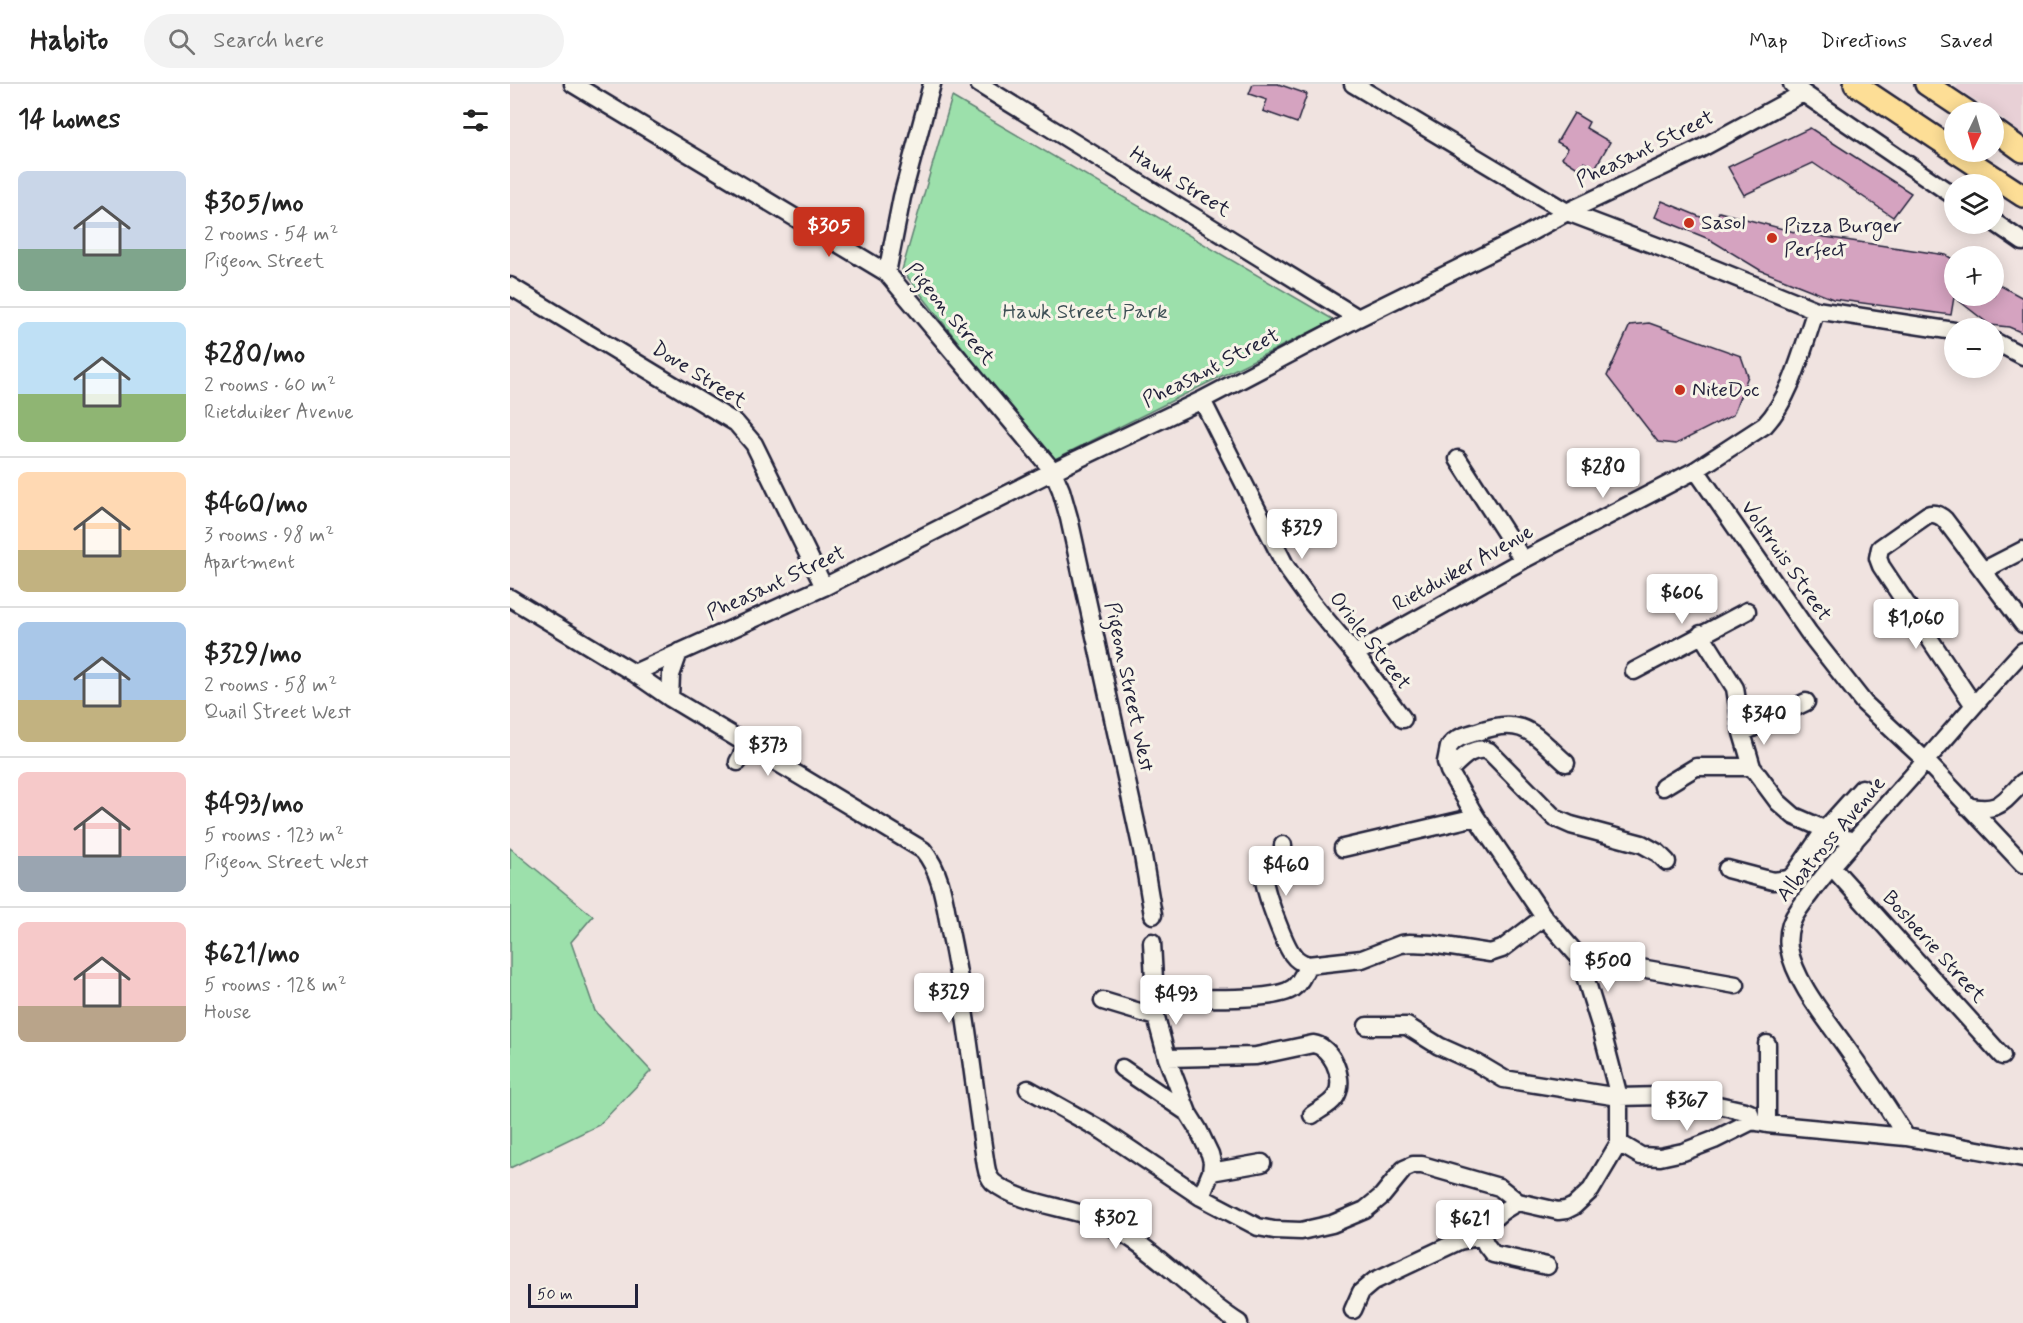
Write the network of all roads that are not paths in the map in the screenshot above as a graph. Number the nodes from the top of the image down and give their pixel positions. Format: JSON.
{"nodes":[{"id":1,"x":573,"y":84,"type":"edge"},
{"id":2,"x":932,"y":84,"type":"edge"},
{"id":3,"x":979,"y":84,"type":"edge"},
{"id":4,"x":1353,"y":84,"type":"edge"},
{"id":5,"x":1855,"y":84,"type":"edge"},
{"id":6,"x":1926,"y":84,"type":"edge"},
{"id":7,"x":1798,"y":89,"type":"edge"},
{"id":8,"x":1953,"y":102,"type":"edge"},
{"id":9,"x":2004,"y":137,"type":"edge"},
{"id":10,"x":1944,"y":144,"type":"edge"},
{"id":11,"x":2023,"y":151,"type":"edge"},
{"id":12,"x":1972,"y":162,"type":"edge"},
{"id":13,"x":1944,"y":189,"type":"edge"},
{"id":14,"x":2023,"y":196,"type":"edge"},
{"id":15,"x":1567,"y":212,"type":"junction"},
{"id":16,"x":2004,"y":229,"type":"edge"},
{"id":17,"x":2023,"y":242,"type":"edge"},
{"id":18,"x":887,"y":273,"type":"junction"},
{"id":19,"x":510,"y":286,"type":"edge"},
{"id":20,"x":1816,"y":310,"type":"junction"},
{"id":21,"x":1358,"y":318,"type":"junction"},
{"id":22,"x":1944,"y":329,"type":"edge"},
{"id":23,"x":2004,"y":346,"type":"edge"},
{"id":24,"x":2023,"y":356,"type":"edge"},
{"id":25,"x":1202,"y":400,"type":"junction"},
{"id":26,"x":1458,"y":459,"type":"dead end"},
{"id":27,"x":1696,"y":470,"type":"junction"},
{"id":28,"x":1053,"y":471,"type":"junction"},
{"id":29,"x":2023,"y":550,"type":"edge"},
{"id":30,"x":1523,"y":560,"type":"junction"},
{"id":31,"x":1984,"y":570,"type":"junction"},
{"id":32,"x":824,"y":587,"type":"junction"},
{"id":33,"x":510,"y":598,"type":"edge"},
{"id":34,"x":1747,"y":611,"type":"dead end"},
{"id":35,"x":2023,"y":624,"type":"edge"},
{"id":36,"x":1701,"y":634,"type":"junction"},
{"id":37,"x":2023,"y":651,"type":"edge"},
{"id":38,"x":679,"y":652,"type":"junction"},
{"id":39,"x":1355,"y":654,"type":"junction"},
{"id":40,"x":1634,"y":671,"type":"dead end"},
{"id":41,"x":633,"y":673,"type":"junction"},
{"id":42,"x":670,"y":698,"type":"junction"},
{"id":43,"x":1806,"y":702,"type":"dead end"},
{"id":44,"x":1973,"y":704,"type":"junction"},
{"id":45,"x":1403,"y":719,"type":"dead end"},
{"id":46,"x":1742,"y":733,"type":"junction"},
{"id":47,"x":748,"y":744,"type":"junction"},
{"id":48,"x":1926,"y":761,"type":"junction"},
{"id":49,"x":738,"y":762,"type":"dead end"},
{"id":50,"x":1566,"y":763,"type":"dead end"},
{"id":51,"x":1752,"y":767,"type":"junction"},
{"id":52,"x":1449,"y":771,"type":"junction"},
{"id":53,"x":2023,"y":782,"type":"edge"},
{"id":54,"x":1663,"y":787,"type":"dead end"},
{"id":55,"x":1863,"y":788,"type":"dead end"},
{"id":56,"x":1967,"y":806,"type":"junction"},
{"id":57,"x":1476,"y":817,"type":"junction"},
{"id":58,"x":1826,"y":828,"type":"junction"},
{"id":59,"x":1854,"y":842,"type":"junction"},
{"id":60,"x":1283,"y":845,"type":"dead end"},
{"id":61,"x":1343,"y":848,"type":"dead end"},
{"id":62,"x":1667,"y":862,"type":"dead end"},
{"id":63,"x":2023,"y":864,"type":"edge"},
{"id":64,"x":1832,"y":867,"type":"junction"},
{"id":65,"x":1727,"y":869,"type":"dead end"},
{"id":66,"x":1153,"y":915,"type":"dead end"},
{"id":67,"x":1544,"y":917,"type":"junction"},
{"id":68,"x":1152,"y":942,"type":"dead end"},
{"id":69,"x":1579,"y":957,"type":"junction"},
{"id":70,"x":1308,"y":965,"type":"junction"},
{"id":71,"x":1736,"y":985,"type":"dead end"},
{"id":72,"x":1155,"y":997,"type":"junction"},
{"id":73,"x":1103,"y":1001,"type":"dead end"},
{"id":74,"x":1156,"y":1017,"type":"junction"},
{"id":75,"x":1367,"y":1026,"type":"dead end"},
{"id":76,"x":1767,"y":1044,"type":"dead end"},
{"id":77,"x":2002,"y":1056,"type":"dead end"},
{"id":78,"x":1167,"y":1058,"type":"junction"},
{"id":79,"x":1122,"y":1068,"type":"dead end"},
{"id":80,"x":1028,"y":1089,"type":"dead end"},
{"id":81,"x":1619,"y":1097,"type":"junction"},
{"id":82,"x":1188,"y":1113,"type":"junction"},
{"id":83,"x":1312,"y":1115,"type":"dead end"},
{"id":84,"x":1760,"y":1122,"type":"junction"},
{"id":85,"x":1906,"y":1137,"type":"junction"},
{"id":86,"x":1619,"y":1143,"type":"junction"},
{"id":87,"x":2023,"y":1158,"type":"edge"},
{"id":88,"x":1262,"y":1163,"type":"dead end"},
{"id":89,"x":1211,"y":1172,"type":"junction"},
{"id":90,"x":1201,"y":1197,"type":"junction"},
{"id":91,"x":1518,"y":1202,"type":"junction"},
{"id":92,"x":1482,"y":1236,"type":"junction"},
{"id":93,"x":1547,"y":1266,"type":"dead end"},
{"id":94,"x":1353,"y":1310,"type":"dead end"},
{"id":95,"x":1239,"y":1323,"type":"edge"}],
"edges":[{"from":1,"to":18,"type":"street","name":"Pigeon Street"},
{"from":2,"to":18,"type":"street"},
{"from":3,"to":21,"type":"street","name":"Hawk Street"},
{"from":4,"to":15,"type":"street"},
{"from":5,"to":10,"type":"main road"},
{"from":6,"to":8,"type":"main road"},
{"from":7,"to":13,"type":"street"},
{"from":7,"to":15,"type":"street","name":"Pheasant Street"},
{"from":9,"to":11,"type":"main road"},
{"from":12,"to":14,"type":"main road"},
{"from":15,"to":20,"type":"street"},
{"from":15,"to":21,"type":"street","name":"Pheasant Street"},
{"from":16,"to":17,"type":"street"},
{"from":18,"to":28,"type":"street","name":"Pigeon Street"},
{"from":19,"to":32,"type":"street","name":"Dove Street"},
{"from":20,"to":22,"type":"street"},
{"from":20,"to":27,"type":"street","name":"Rietduiker Avenue"},
{"from":21,"to":25,"type":"street","name":"Pheasant Street"},
{"from":23,"to":24,"type":"street"},
{"from":25,"to":28,"type":"street","name":"Pheasant Street"},
{"from":25,"to":39,"type":"street","name":"Oriole Street"},
{"from":26,"to":30,"type":"street"},
{"from":27,"to":30,"type":"street","name":"Rietduiker Avenue"},
{"from":27,"to":48,"type":"street","name":"Volstruis Street"},
{"from":28,"to":32,"type":"street","name":"Pheasant Street"},
{"from":28,"to":66,"type":"street","name":"Pigeon Street West"},
{"from":29,"to":31,"type":"street"},
{"from":30,"to":39,"type":"street","name":"Rietduiker Avenue"},
{"from":31,"to":35,"type":"street"},
{"from":31,"to":44,"type":"street"},
{"from":32,"to":38,"type":"street","name":"Pheasant Street"},
{"from":33,"to":41,"type":"street"},
{"from":34,"to":36,"type":"street"},
{"from":36,"to":40,"type":"street"},
{"from":36,"to":46,"type":"street"},
{"from":37,"to":44,"type":"street","name":"Albatross Avenue"},
{"from":38,"to":41,"type":"street","name":"Pheasant Street"},
{"from":38,"to":42,"type":"street"},
{"from":39,"to":45,"type":"street","name":"Oriole Street"},
{"from":41,"to":42,"type":"street"},
{"from":42,"to":47,"type":"street"},
{"from":43,"to":46,"type":"street"},
{"from":44,"to":48,"type":"street","name":"Albatross Avenue"},
{"from":46,"to":51,"type":"street"},
{"from":47,"to":49,"type":"street"},
{"from":47,"to":95,"type":"street"},
{"from":48,"to":56,"type":"street","name":"Volstruis Street"},
{"from":48,"to":59,"type":"street","name":"Albatross Avenue"},
{"from":50,"to":52,"type":"street"},
{"from":51,"to":54,"type":"street"},
{"from":51,"to":58,"type":"street"},
{"from":52,"to":57,"type":"street"},
{"from":52,"to":62,"type":"street"},
{"from":53,"to":56,"type":"street"},
{"from":55,"to":58,"type":"street"},
{"from":56,"to":63,"type":"street","name":"Volstruis Street"},
{"from":57,"to":61,"type":"street"},
{"from":57,"to":67,"type":"street"},
{"from":58,"to":59,"type":"street"},
{"from":58,"to":65,"type":"street"},
{"from":59,"to":64,"type":"street","name":"Albatross Avenue"},
{"from":60,"to":70,"type":"street"},
{"from":64,"to":77,"type":"street","name":"Bosloerie Street"},
{"from":64,"to":85,"type":"street","name":"Albatross Avenue"},
{"from":67,"to":69,"type":"street"},
{"from":67,"to":70,"type":"street"},
{"from":68,"to":72,"type":"street"},
{"from":69,"to":71,"type":"street"},
{"from":69,"to":81,"type":"street"},
{"from":70,"to":72,"type":"street"},
{"from":72,"to":74,"type":"street"},
{"from":73,"to":74,"type":"street"},
{"from":74,"to":78,"type":"street"},
{"from":75,"to":81,"type":"street"},
{"from":76,"to":84,"type":"street"},
{"from":78,"to":82,"type":"street"},
{"from":78,"to":83,"type":"street"},
{"from":79,"to":82,"type":"street"},
{"from":80,"to":90,"type":"street"},
{"from":81,"to":84,"type":"street"},
{"from":81,"to":86,"type":"street"},
{"from":82,"to":89,"type":"street"},
{"from":84,"to":85,"type":"street"},
{"from":84,"to":86,"type":"street"},
{"from":85,"to":87,"type":"street"},
{"from":86,"to":91,"type":"street"},
{"from":88,"to":89,"type":"street"},
{"from":89,"to":90,"type":"street"},
{"from":90,"to":91,"type":"street"},
{"from":91,"to":92,"type":"street"},
{"from":92,"to":93,"type":"street"},
{"from":92,"to":94,"type":"street"}]}
